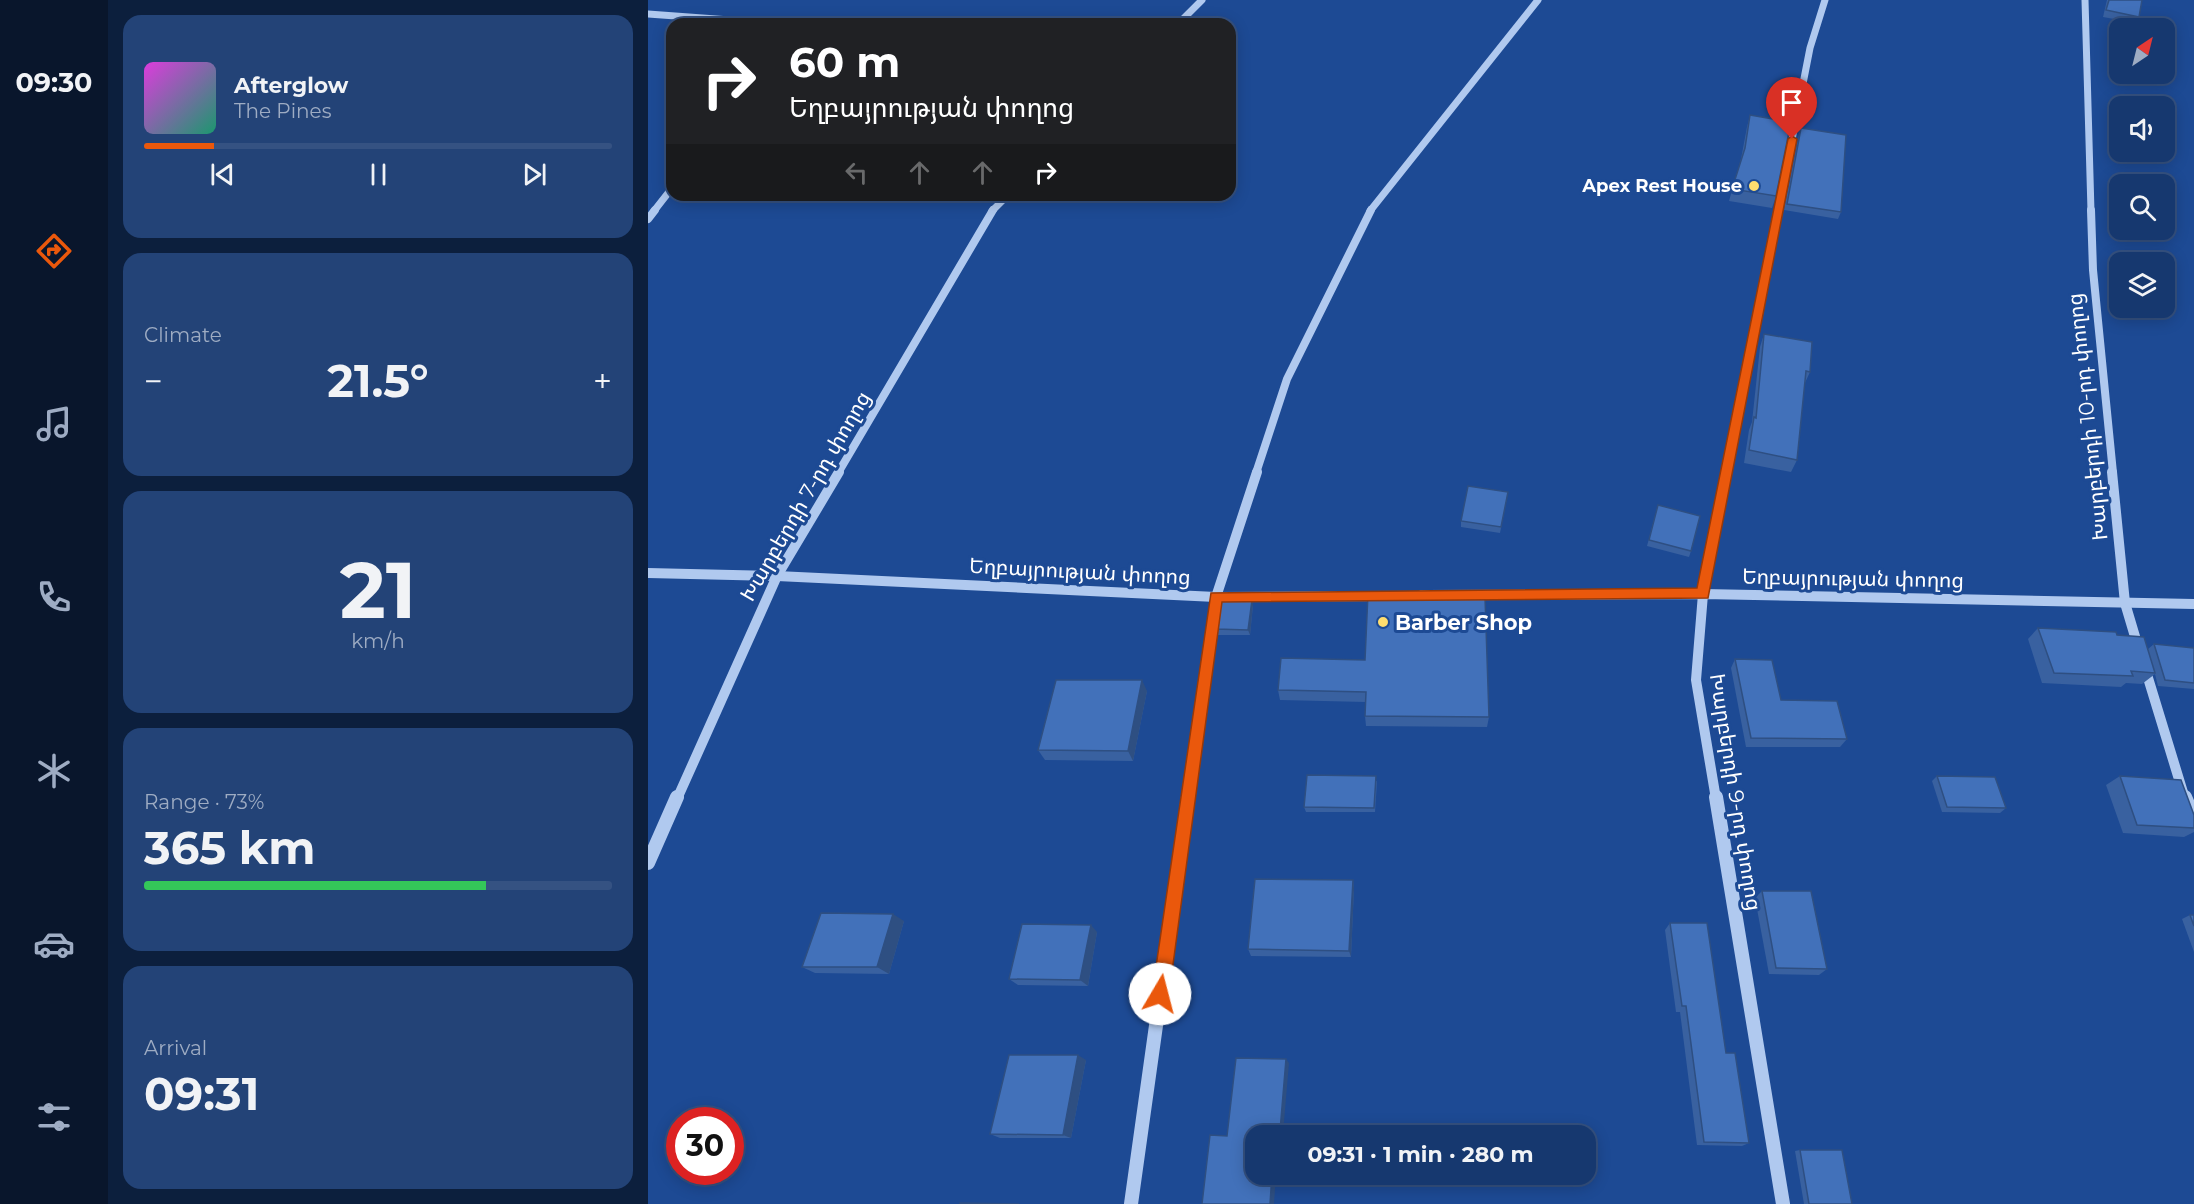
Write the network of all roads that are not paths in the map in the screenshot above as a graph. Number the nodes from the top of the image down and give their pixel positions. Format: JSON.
{"nodes":[{"id":1,"x":1202,"y":0,"type":"edge"},
{"id":2,"x":1538,"y":0,"type":"edge"},
{"id":3,"x":1825,"y":0,"type":"edge"},
{"id":4,"x":2085,"y":0,"type":"edge"},
{"id":5,"x":648,"y":14,"type":"edge"},
{"id":6,"x":702,"y":18,"type":"edge"},
{"id":7,"x":1184,"y":18,"type":"edge"},
{"id":8,"x":666,"y":196,"type":"edge"},
{"id":9,"x":1002,"y":201,"type":"edge"},
{"id":10,"x":648,"y":219,"type":"edge"},
{"id":11,"x":648,"y":573,"type":"edge"},
{"id":12,"x":777,"y":576,"type":"junction"},
{"id":13,"x":1703,"y":594,"type":"junction"},
{"id":14,"x":1394,"y":596,"type":"edge"},
{"id":15,"x":1406,"y":596,"type":"edge"},
{"id":16,"x":1216,"y":597,"type":"junction"},
{"id":17,"x":2125,"y":603,"type":"junction"},
{"id":18,"x":2194,"y":604,"type":"edge"},
{"id":19,"x":2194,"y":818,"type":"edge"},
{"id":20,"x":648,"y":863,"type":"edge"},
{"id":21,"x":1131,"y":1204,"type":"edge"},
{"id":22,"x":1783,"y":1204,"type":"edge"}],
"edges":[{"from":1,"to":7,"type":"street"},
{"from":2,"to":16,"type":"street"},
{"from":3,"to":13,"type":"street","name":"Խարբերդի 9-րդ փողոց"},
{"from":4,"to":17,"type":"street","name":"Խարբերդի 10-րդ փողոց"},
{"from":5,"to":6,"type":"street"},
{"from":8,"to":10,"type":"street"},
{"from":9,"to":12,"type":"street","name":"Խարբերդի 7-րդ փողոց"},
{"from":11,"to":12,"type":"street","name":"Եղբայրության փողոց"},
{"from":12,"to":16,"type":"street","name":"Եղբայրության փողոց"},
{"from":12,"to":20,"type":"street","name":"Խարբերդի 7-րդ փողոց"},
{"from":13,"to":15,"type":"street","name":"Եղբայրության փողոց"},
{"from":13,"to":17,"type":"street","name":"Եղբայրության փողոց"},
{"from":13,"to":22,"type":"street","name":"Խարբերդի 9-րդ փողոց"},
{"from":14,"to":16,"type":"street","name":"Եղբայրության փողոց"},
{"from":16,"to":21,"type":"street"},
{"from":17,"to":18,"type":"street","name":"Եղբայրության փողոց"},
{"from":17,"to":19,"type":"street","name":"Խարբերդի 10-րդ փողոց"}]}
